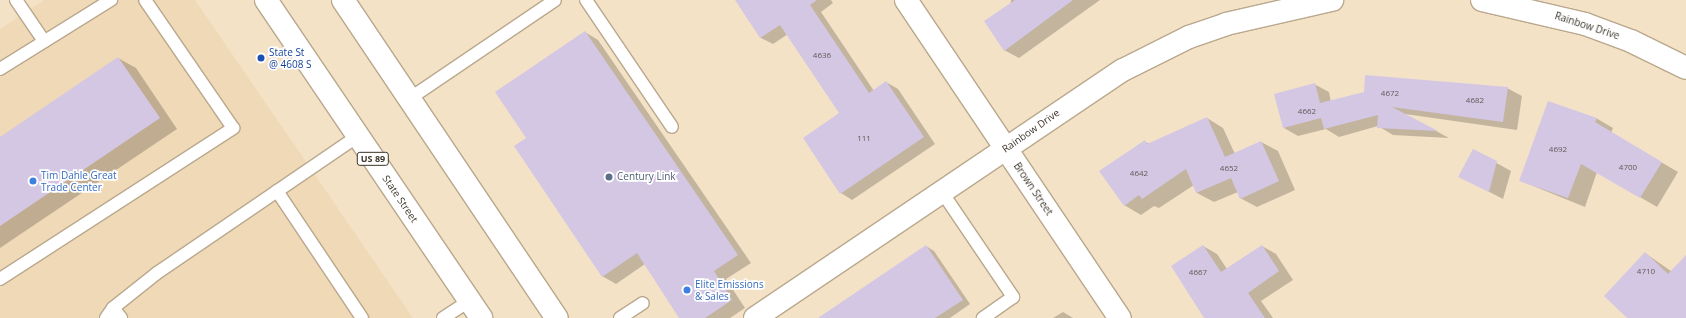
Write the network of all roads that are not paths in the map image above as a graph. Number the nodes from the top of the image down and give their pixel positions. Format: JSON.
{"nodes":[{"id":1,"x":16,"y":0,"type":"edge"},
{"id":2,"x":111,"y":0,"type":"edge"},
{"id":3,"x":145,"y":0,"type":"edge"},
{"id":4,"x":266,"y":0,"type":"edge"},
{"id":5,"x":343,"y":0,"type":"edge"},
{"id":6,"x":555,"y":0,"type":"edge"},
{"id":7,"x":586,"y":0,"type":"edge"},
{"id":8,"x":906,"y":0,"type":"edge"},
{"id":9,"x":1332,"y":0,"type":"edge"},
{"id":10,"x":1482,"y":0,"type":"edge"},
{"id":11,"x":44,"y":42,"type":"junction"},
{"id":12,"x":1686,"y":68,"type":"edge"},
{"id":13,"x":0,"y":69,"type":"edge"},
{"id":14,"x":409,"y":99,"type":"junction"},
{"id":15,"x":672,"y":127,"type":"dead end"},
{"id":16,"x":358,"y":136,"type":"junction"},
{"id":17,"x":1006,"y":149,"type":"junction"},
{"id":18,"x":277,"y":191,"type":"junction"},
{"id":19,"x":942,"y":192,"type":"junction"},
{"id":20,"x":0,"y":279,"type":"edge"},
{"id":21,"x":643,"y":303,"type":"dead end"},
{"id":22,"x":113,"y":308,"type":"junction"},
{"id":23,"x":475,"y":310,"type":"edge"},
{"id":24,"x":106,"y":318,"type":"edge"},
{"id":25,"x":120,"y":318,"type":"edge"},
{"id":26,"x":362,"y":318,"type":"edge"},
{"id":27,"x":443,"y":318,"type":"edge"},
{"id":28,"x":557,"y":318,"type":"edge"},
{"id":29,"x":620,"y":318,"type":"edge"},
{"id":30,"x":755,"y":318,"type":"edge"},
{"id":31,"x":983,"y":318,"type":"edge"},
{"id":32,"x":1120,"y":318,"type":"edge"}],
"edges":[{"from":1,"to":11,"type":"lane"},
{"from":2,"to":11,"type":"lane"},
{"from":3,"to":20,"type":"lane"},
{"from":4,"to":16,"type":"street","name":"State Street","number":"US 89"},
{"from":5,"to":14,"type":"street"},
{"from":6,"to":14,"type":"lane"},
{"from":7,"to":15,"type":"lane"},
{"from":8,"to":17,"type":"street","name":"Brown Street"},
{"from":9,"to":17,"type":"street","name":"Rainbow Drive"},
{"from":10,"to":12,"type":"street","name":"Rainbow Drive"},
{"from":11,"to":13,"type":"lane"},
{"from":14,"to":28,"type":"street"},
{"from":16,"to":18,"type":"lane"},
{"from":16,"to":23,"type":"street","name":"State Street","number":"US 89"},
{"from":17,"to":19,"type":"street","name":"Rainbow Drive"},
{"from":17,"to":32,"type":"street","name":"Brown Street"},
{"from":18,"to":22,"type":"lane"},
{"from":18,"to":26,"type":"lane"},
{"from":19,"to":30,"type":"street","name":"Rainbow Drive"},
{"from":19,"to":31,"type":"lane"},
{"from":21,"to":29,"type":"lane"},
{"from":22,"to":24,"type":"lane"},
{"from":22,"to":25,"type":"lane"},
{"from":23,"to":27,"type":"lane"}]}
